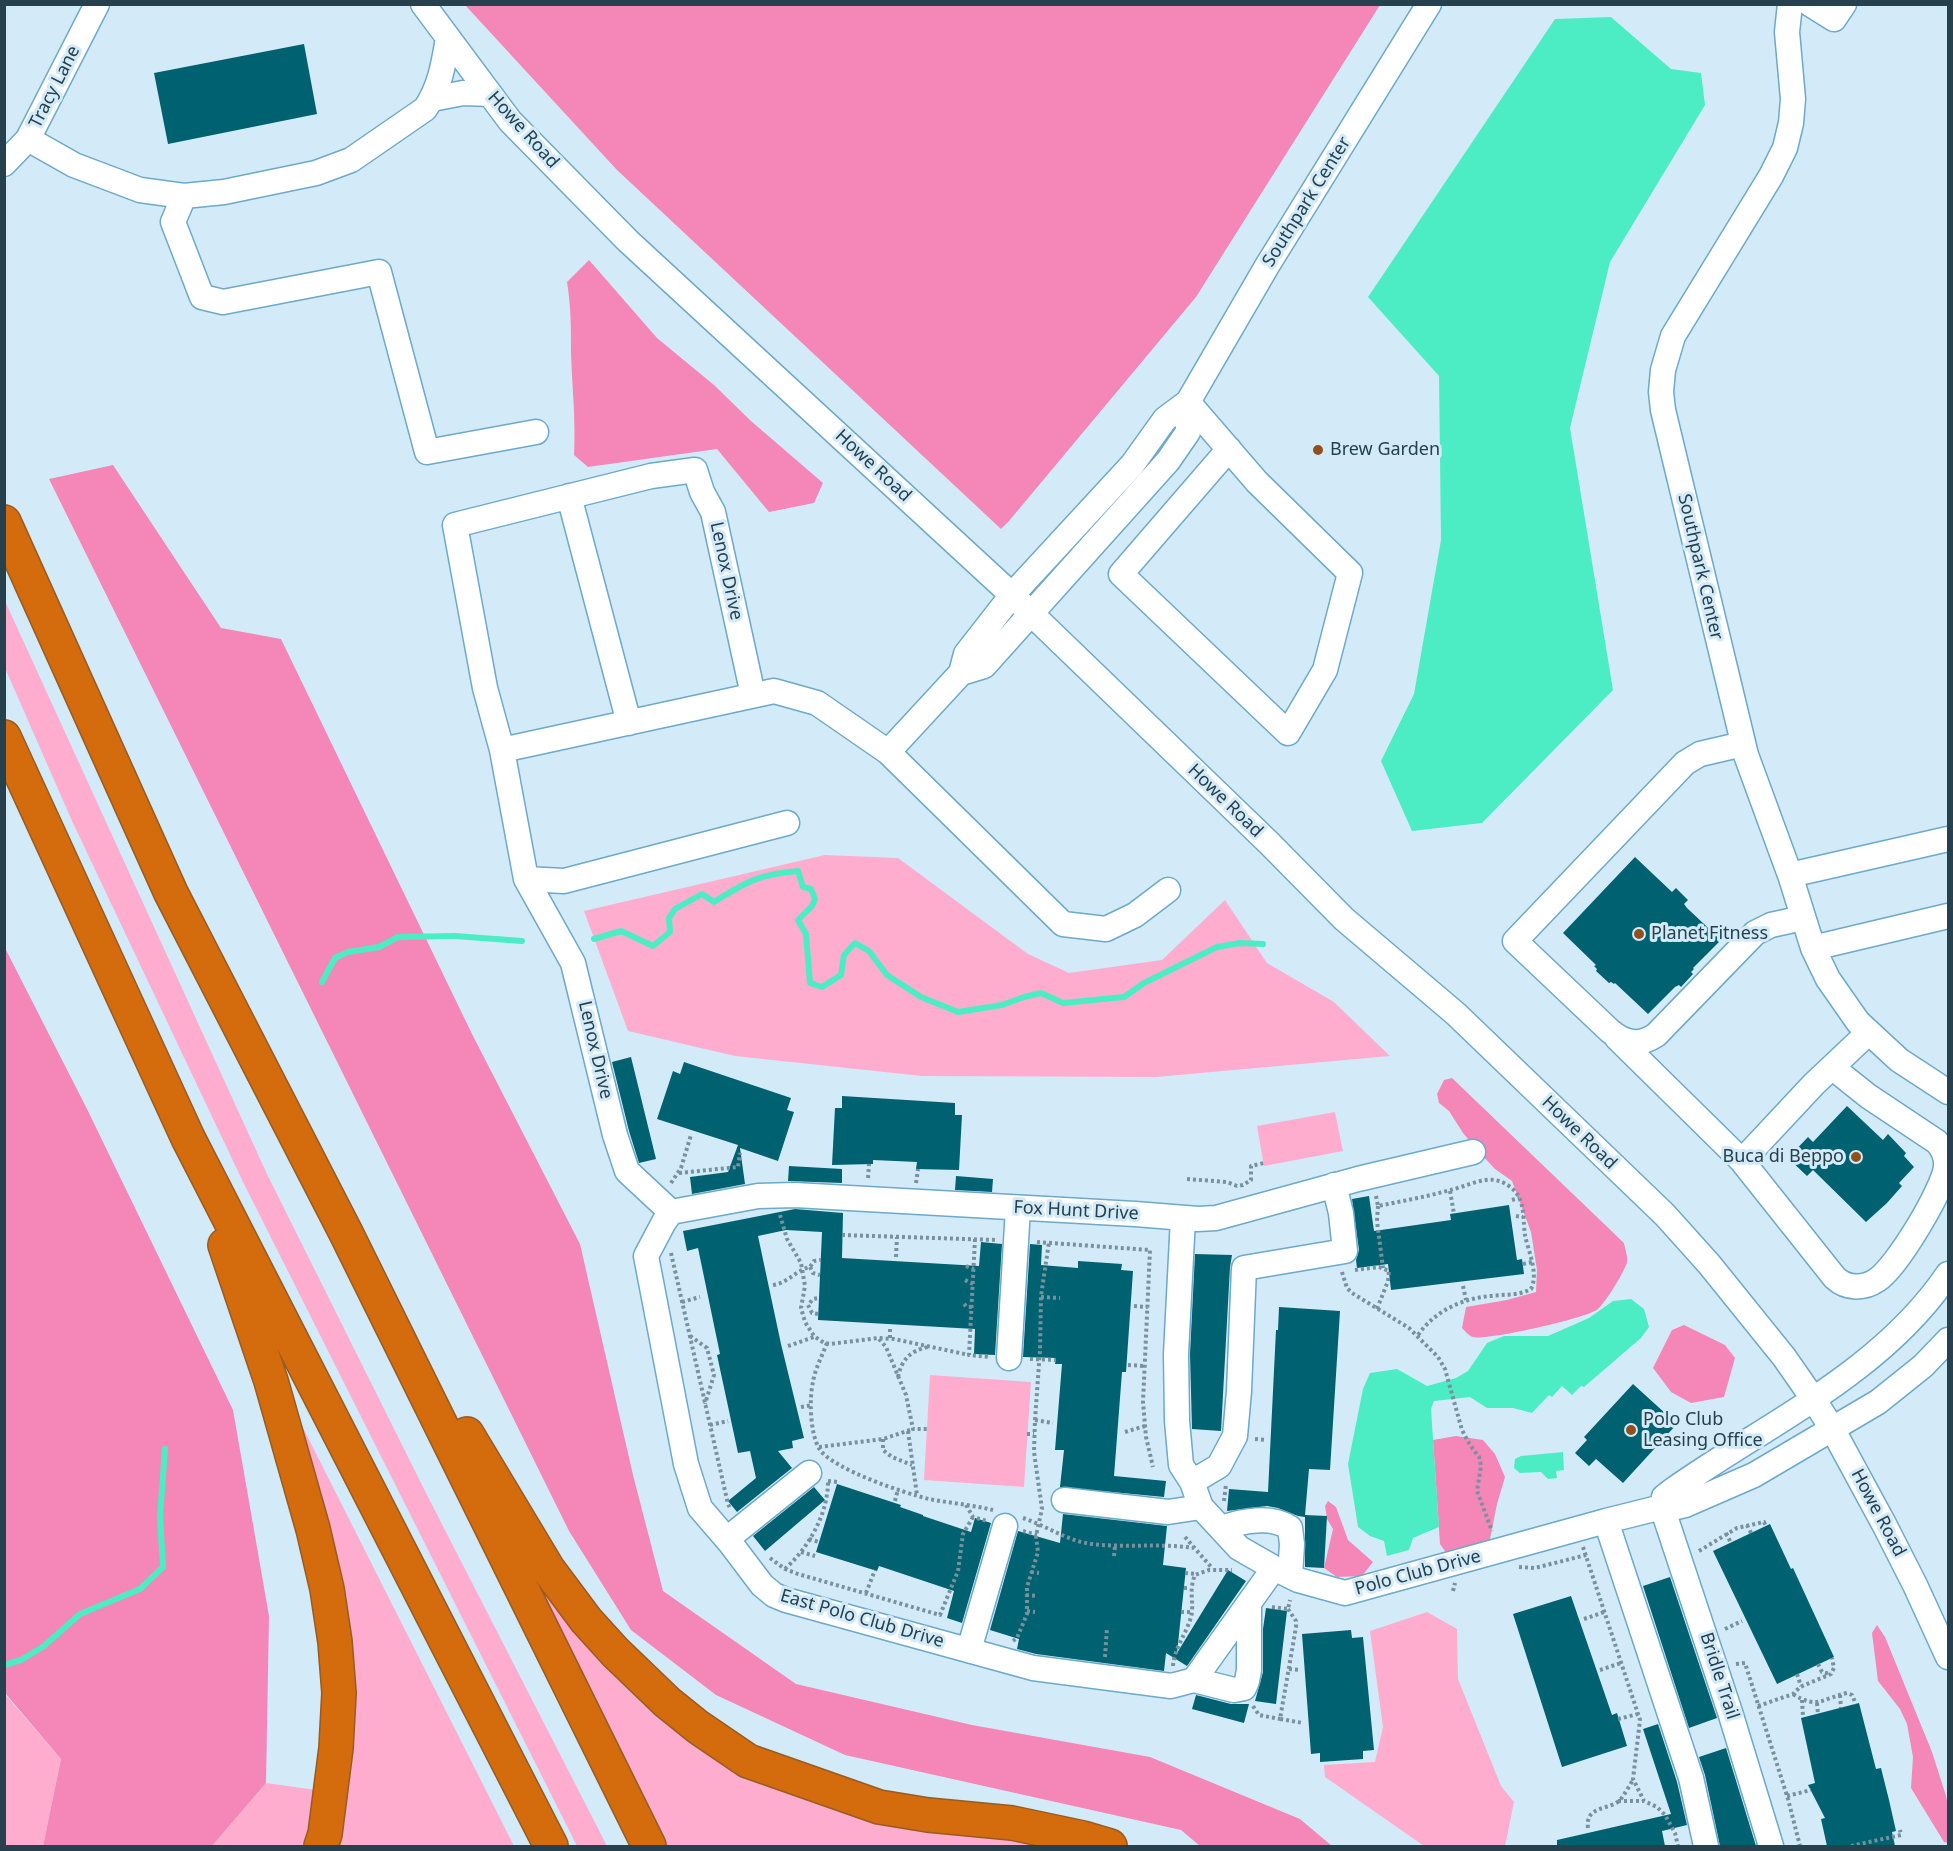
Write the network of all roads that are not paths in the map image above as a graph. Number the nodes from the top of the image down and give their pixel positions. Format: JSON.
{"nodes":[{"id":1,"x":97,"y":4,"type":"edge"},
{"id":2,"x":423,"y":4,"type":"edge"},
{"id":3,"x":1429,"y":4,"type":"edge"},
{"id":4,"x":1790,"y":4,"type":"edge"},
{"id":5,"x":1810,"y":4,"type":"edge"},
{"id":6,"x":1844,"y":4,"type":"edge"},
{"id":7,"x":448,"y":38,"type":"junction"},
{"id":8,"x":490,"y":94,"type":"junction"},
{"id":9,"x":432,"y":99,"type":"junction"},
{"id":10,"x":28,"y":139,"type":"junction"},
{"id":11,"x":4,"y":164,"type":"edge"},
{"id":12,"x":184,"y":196,"type":"junction"},
{"id":13,"x":1188,"y":402,"type":"junction"},
{"id":14,"x":536,"y":432,"type":"dead end"},
{"id":15,"x":1229,"y":449,"type":"junction"},
{"id":16,"x":568,"y":496,"type":"junction"},
{"id":17,"x":4,"y":522,"type":"edge"},
{"id":18,"x":1012,"y":595,"type":"junction"},
{"id":19,"x":1030,"y":613,"type":"junction"},
{"id":20,"x":961,"y":673,"type":"junction"},
{"id":21,"x":753,"y":695,"type":"junction"},
{"id":22,"x":629,"y":723,"type":"junction"},
{"id":23,"x":4,"y":737,"type":"edge"},
{"id":24,"x":1743,"y":744,"type":"junction"},
{"id":25,"x":502,"y":750,"type":"junction"},
{"id":26,"x":888,"y":752,"type":"junction"},
{"id":27,"x":787,"y":823,"type":"dead end"},
{"id":28,"x":1948,"y":839,"type":"edge"},
{"id":29,"x":1790,"y":875,"type":"junction"},
{"id":30,"x":526,"y":879,"type":"junction"},
{"id":31,"x":1168,"y":890,"type":"dead end"},
{"id":32,"x":1948,"y":916,"type":"edge"},
{"id":33,"x":1803,"y":918,"type":"junction"},
{"id":34,"x":1813,"y":948,"type":"junction"},
{"id":35,"x":1868,"y":1033,"type":"junction"},
{"id":36,"x":1615,"y":1035,"type":"junction"},
{"id":37,"x":1833,"y":1068,"type":"junction"},
{"id":38,"x":1948,"y":1092,"type":"edge"},
{"id":39,"x":188,"y":1138,"type":"junction"},
{"id":40,"x":1473,"y":1152,"type":"dead end"},
{"id":41,"x":1742,"y":1161,"type":"junction"},
{"id":42,"x":1334,"y":1185,"type":"junction"},
{"id":43,"x":1018,"y":1208,"type":"junction"},
{"id":44,"x":671,"y":1212,"type":"junction"},
{"id":45,"x":1183,"y":1218,"type":"junction"},
{"id":46,"x":346,"y":1233,"type":"junction"},
{"id":47,"x":1948,"y":1274,"type":"edge"},
{"id":48,"x":1948,"y":1340,"type":"edge"},
{"id":49,"x":1009,"y":1358,"type":"dead end"},
{"id":50,"x":1814,"y":1400,"type":"junction"},
{"id":51,"x":1833,"y":1430,"type":"junction"},
{"id":52,"x":822,"y":1473,"type":"road end"},
{"id":53,"x":1192,"y":1482,"type":"junction"},
{"id":54,"x":1064,"y":1500,"type":"dead end"},
{"id":55,"x":1201,"y":1507,"type":"junction"},
{"id":56,"x":1662,"y":1507,"type":"junction"},
{"id":57,"x":1008,"y":1518,"type":"road end"},
{"id":58,"x":1606,"y":1521,"type":"junction"},
{"id":59,"x":1222,"y":1528,"type":"junction"},
{"id":60,"x":727,"y":1539,"type":"junction"},
{"id":61,"x":1268,"y":1584,"type":"junction"},
{"id":62,"x":972,"y":1640,"type":"junction"},
{"id":63,"x":1948,"y":1657,"type":"edge"},
{"id":64,"x":1182,"y":1683,"type":"junction"},
{"id":65,"x":321,"y":1846,"type":"edge"},
{"id":66,"x":551,"y":1846,"type":"edge"},
{"id":67,"x":649,"y":1846,"type":"edge"},
{"id":68,"x":1110,"y":1846,"type":"edge"},
{"id":69,"x":1706,"y":1846,"type":"edge"},
{"id":70,"x":1771,"y":1846,"type":"edge"}],
"edges":[{"from":1,"to":10,"type":"street","name":"Tracy Lane"},
{"from":2,"to":7,"type":"street","name":"Howe Road"},
{"from":3,"to":13,"type":"street","name":"Southpark Center"},
{"from":4,"to":24,"type":"street","name":"Southpark Center"},
{"from":5,"to":6,"type":"street"},
{"from":7,"to":8,"type":"street","name":"Howe Road"},
{"from":7,"to":9,"type":"street"},
{"from":8,"to":9,"type":"street"},
{"from":8,"to":18,"type":"street","name":"Howe Road"},
{"from":9,"to":12,"type":"street"},
{"from":10,"to":11,"type":"street","name":"Tracy Lane"},
{"from":10,"to":12,"type":"street"},
{"from":12,"to":14,"type":"street"},
{"from":13,"to":15,"type":"street"},
{"from":13,"to":18,"type":"street","name":"Southpark Center"},
{"from":13,"to":19,"type":"street"},
{"from":15,"to":15,"type":"street"},
{"from":16,"to":21,"type":"street","name":"Lenox Drive"},
{"from":16,"to":22,"type":"street"},
{"from":16,"to":25,"type":"street","name":"Lenox Drive"},
{"from":17,"to":46,"type":"highway"},
{"from":18,"to":19,"type":"street","name":"Howe Road"},
{"from":18,"to":20,"type":"street"},
{"from":19,"to":20,"type":"street"},
{"from":19,"to":50,"type":"street","name":"Howe Road"},
{"from":20,"to":26,"type":"street"},
{"from":21,"to":22,"type":"street"},
{"from":21,"to":26,"type":"street"},
{"from":22,"to":25,"type":"street"},
{"from":23,"to":39,"type":"highway"},
{"from":24,"to":29,"type":"street","name":"Southpark Center"},
{"from":24,"to":36,"type":"street"},
{"from":25,"to":30,"type":"street","name":"Lenox Drive"},
{"from":26,"to":31,"type":"street"},
{"from":27,"to":30,"type":"street"},
{"from":28,"to":29,"type":"street"},
{"from":29,"to":33,"type":"street","name":"Southpark Center"},
{"from":30,"to":44,"type":"street","name":"Lenox Drive"},
{"from":32,"to":34,"type":"street"},
{"from":33,"to":34,"type":"street","name":"Southpark Center"},
{"from":33,"to":36,"type":"street"},
{"from":34,"to":35,"type":"street","name":"Southpark Center"},
{"from":35,"to":37,"type":"street"},
{"from":35,"to":38,"type":"street","name":"Southpark Center"},
{"from":36,"to":41,"type":"street"},
{"from":37,"to":41,"type":"street"},
{"from":37,"to":41,"type":"street"},
{"from":39,"to":65,"type":"highway"},
{"from":39,"to":66,"type":"highway"},
{"from":40,"to":42,"type":"street","name":"Fox Hunt Drive"},
{"from":42,"to":45,"type":"street","name":"Fox Hunt Drive"},
{"from":42,"to":53,"type":"street"},
{"from":43,"to":44,"type":"street","name":"Fox Hunt Drive"},
{"from":43,"to":45,"type":"street","name":"Fox Hunt Drive"},
{"from":43,"to":49,"type":"street"},
{"from":44,"to":60,"type":"street","name":"East Polo Club Drive"},
{"from":45,"to":53,"type":"street","name":"Polo Club Drive"},
{"from":46,"to":67,"type":"highway"},
{"from":46,"to":68,"type":"highway"},
{"from":47,"to":50,"type":"street"},
{"from":48,"to":51,"type":"street"},
{"from":50,"to":51,"type":"street","name":"Howe Road"},
{"from":50,"to":56,"type":"street"},
{"from":51,"to":56,"type":"street","name":"Polo Club Drive"},
{"from":51,"to":63,"type":"street","name":"Howe Road"},
{"from":52,"to":60,"type":"street"},
{"from":53,"to":55,"type":"street","name":"Polo Club Drive"},
{"from":54,"to":55,"type":"street"},
{"from":55,"to":59,"type":"street","name":"Polo Club Drive"},
{"from":56,"to":58,"type":"street","name":"Polo Club Drive"},
{"from":56,"to":70,"type":"street","name":"Bridle Trail"},
{"from":57,"to":62,"type":"street"},
{"from":58,"to":61,"type":"street","name":"Polo Club Drive"},
{"from":58,"to":69,"type":"street"},
{"from":59,"to":61,"type":"street","name":"Polo Club Drive"},
{"from":59,"to":61,"type":"street"},
{"from":60,"to":62,"type":"street","name":"East Polo Club Drive"},
{"from":61,"to":64,"type":"street"},
{"from":61,"to":64,"type":"street","name":"East Polo Club Drive"},
{"from":62,"to":64,"type":"street","name":"East Polo Club Drive"}]}
